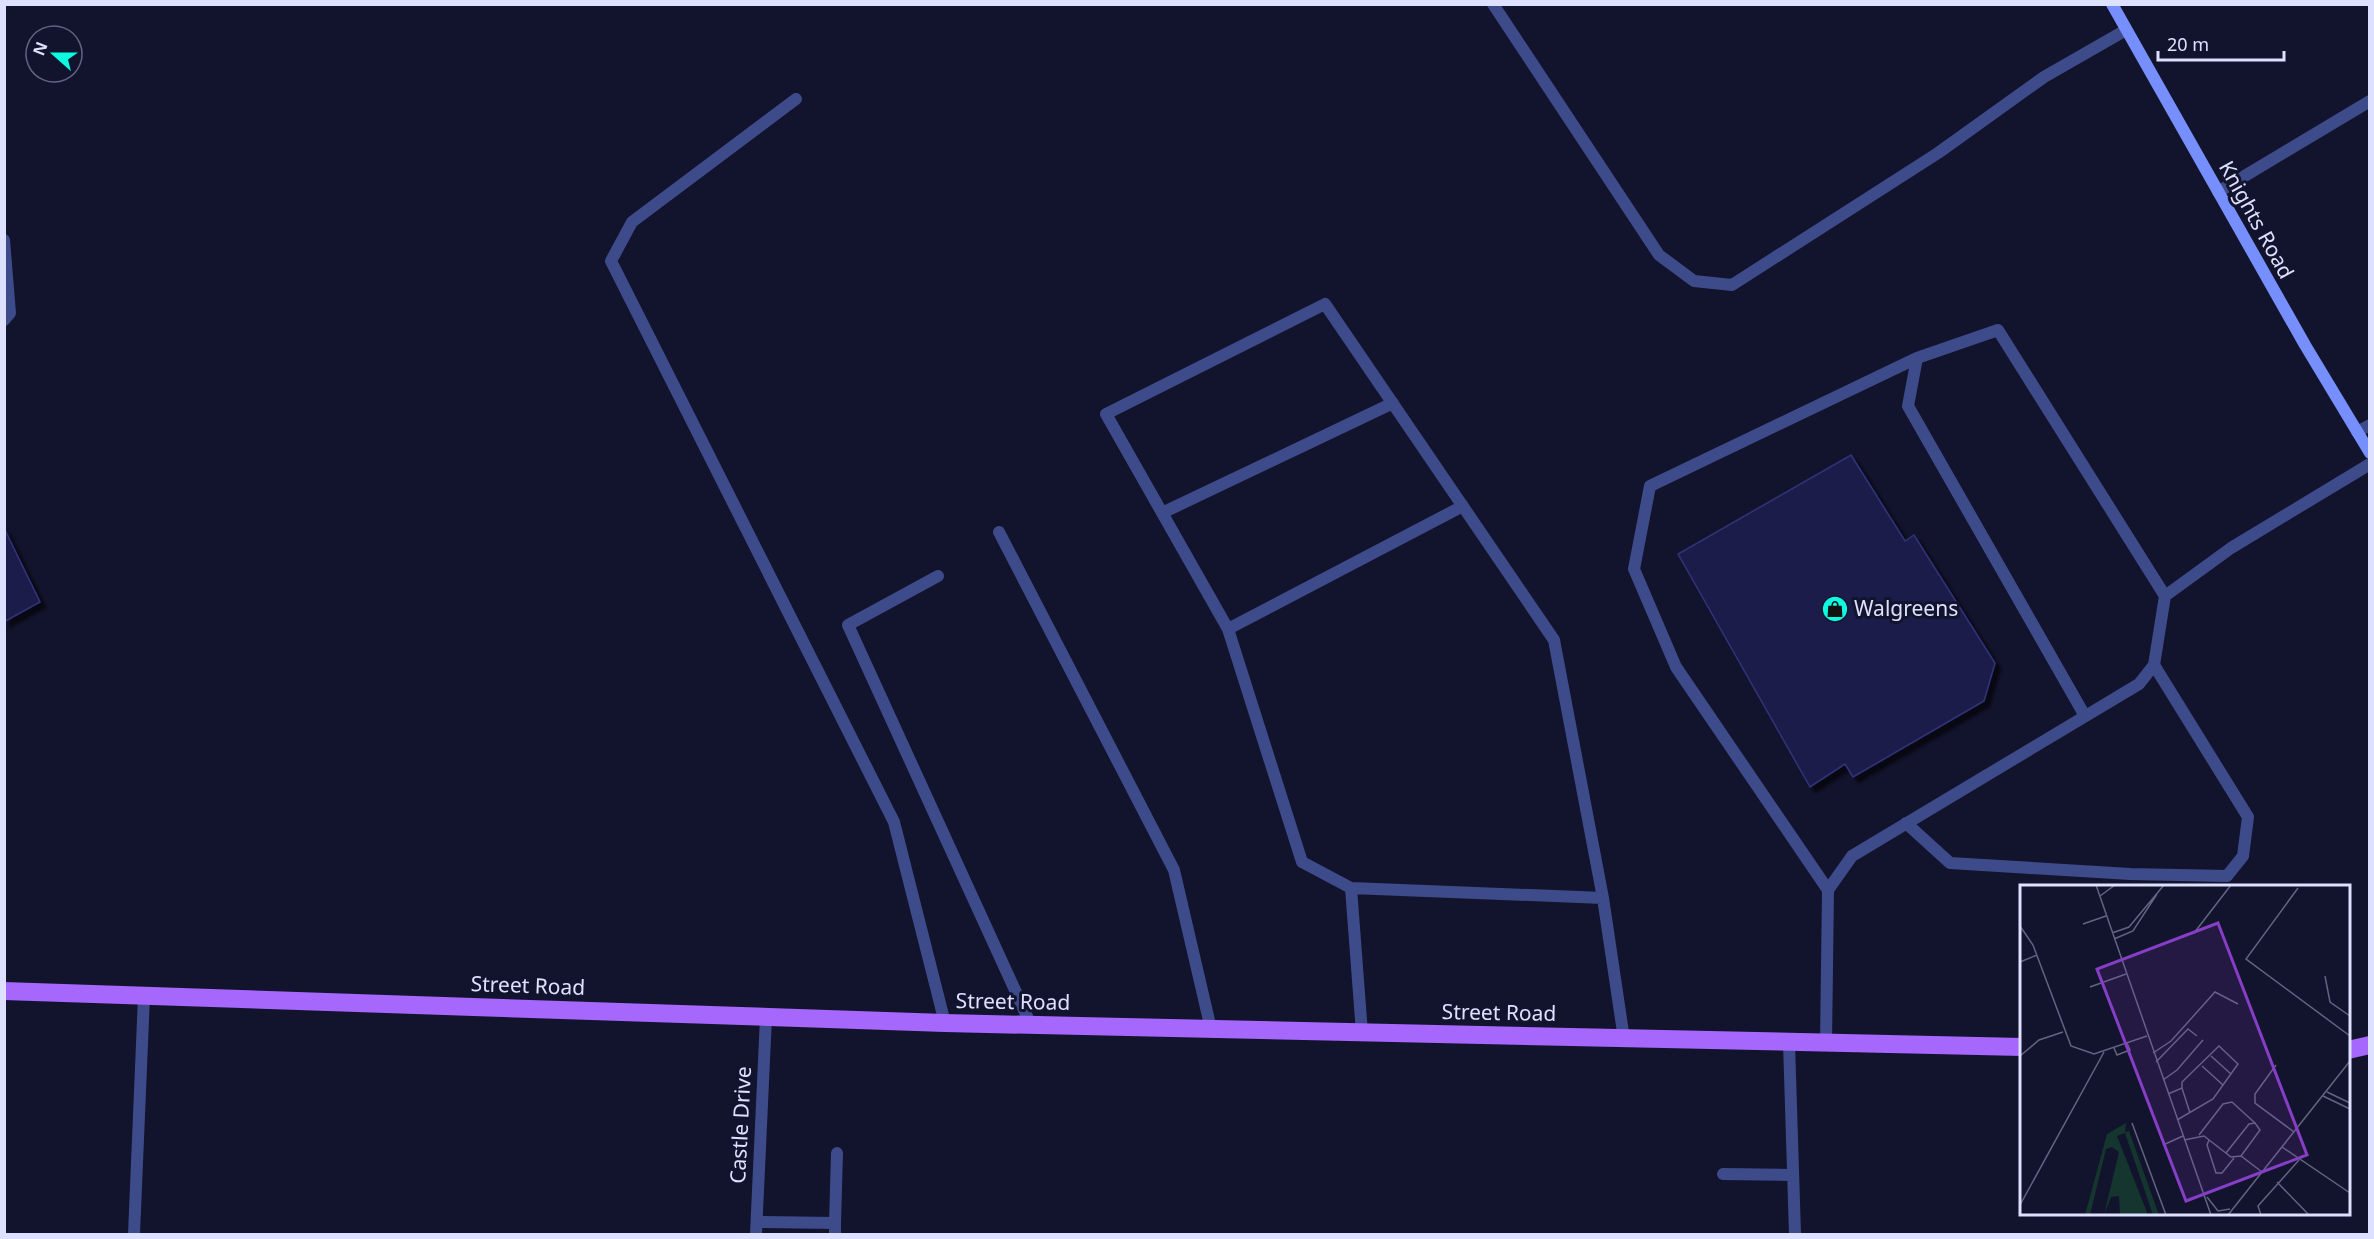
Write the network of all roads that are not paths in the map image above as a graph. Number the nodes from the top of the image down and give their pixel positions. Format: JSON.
{"nodes":[{"id":1,"x":1493,"y":4,"type":"edge"},
{"id":2,"x":2112,"y":4,"type":"edge"},
{"id":3,"x":2126,"y":30,"type":"junction"},
{"id":4,"x":796,"y":99,"type":"dead end"},
{"id":5,"x":2370,"y":101,"type":"edge"},
{"id":6,"x":2218,"y":192,"type":"junction"},
{"id":7,"x":4,"y":240,"type":"edge"},
{"id":8,"x":4,"y":320,"type":"edge"},
{"id":9,"x":1917,"y":358,"type":"junction"},
{"id":10,"x":1393,"y":403,"type":"junction"},
{"id":11,"x":2370,"y":424,"type":"edge"},
{"id":12,"x":2357,"y":432,"type":"junction"},
{"id":13,"x":2370,"y":453,"type":"edge"},
{"id":14,"x":2370,"y":464,"type":"edge"},
{"id":15,"x":1463,"y":506,"type":"junction"},
{"id":16,"x":1162,"y":513,"type":"junction"},
{"id":17,"x":999,"y":532,"type":"dead end"},
{"id":18,"x":938,"y":576,"type":"dead end"},
{"id":19,"x":2165,"y":596,"type":"junction"},
{"id":20,"x":1228,"y":629,"type":"junction"},
{"id":21,"x":2154,"y":665,"type":"junction"},
{"id":22,"x":2085,"y":717,"type":"junction"},
{"id":23,"x":1906,"y":823,"type":"junction"},
{"id":24,"x":1351,"y":888,"type":"junction"},
{"id":25,"x":1828,"y":890,"type":"junction"},
{"id":26,"x":1603,"y":898,"type":"junction"},
{"id":27,"x":4,"y":991,"type":"edge"},
{"id":28,"x":144,"y":996,"type":"junction"},
{"id":29,"x":765,"y":1017,"type":"junction"},
{"id":30,"x":945,"y":1023,"type":"junction"},
{"id":31,"x":1031,"y":1025,"type":"junction"},
{"id":32,"x":1211,"y":1029,"type":"junction"},
{"id":33,"x":1362,"y":1033,"type":"junction"},
{"id":34,"x":1624,"y":1039,"type":"junction"},
{"id":35,"x":1789,"y":1043,"type":"junction"},
{"id":36,"x":1826,"y":1043,"type":"junction"},
{"id":37,"x":2370,"y":1045,"type":"edge"},
{"id":38,"x":2020,"y":1047,"type":"edge"},
{"id":39,"x":2350,"y":1050,"type":"edge"},
{"id":40,"x":2350,"y":1055,"type":"edge"},
{"id":41,"x":2370,"y":1056,"type":"edge"},
{"id":42,"x":837,"y":1153,"type":"dead end"},
{"id":43,"x":1723,"y":1174,"type":"dead end"},
{"id":44,"x":1793,"y":1175,"type":"junction"},
{"id":45,"x":756,"y":1228,"type":"edge"},
{"id":46,"x":835,"y":1229,"type":"edge"},
{"id":47,"x":134,"y":1234,"type":"edge"},
{"id":48,"x":1795,"y":1234,"type":"edge"}],
"edges":[{"from":1,"to":3,"type":"street"},
{"from":2,"to":3,"type":"main road","name":"Knights Road"},
{"from":3,"to":6,"type":"main road","name":"Knights Road"},
{"from":4,"to":30,"type":"street"},
{"from":5,"to":6,"type":"street"},
{"from":6,"to":12,"type":"main road","name":"Knights Road"},
{"from":7,"to":8,"type":"street"},
{"from":9,"to":19,"type":"street"},
{"from":9,"to":22,"type":"street"},
{"from":9,"to":25,"type":"street"},
{"from":10,"to":15,"type":"street"},
{"from":10,"to":16,"type":"street"},
{"from":10,"to":16,"type":"street"},
{"from":11,"to":12,"type":"street"},
{"from":12,"to":13,"type":"main road","name":"Knights Road"},
{"from":14,"to":19,"type":"street"},
{"from":15,"to":20,"type":"street"},
{"from":15,"to":26,"type":"street"},
{"from":16,"to":20,"type":"street"},
{"from":17,"to":32,"type":"street"},
{"from":18,"to":31,"type":"street"},
{"from":19,"to":21,"type":"street"},
{"from":20,"to":24,"type":"street"},
{"from":21,"to":22,"type":"street"},
{"from":21,"to":23,"type":"street"},
{"from":22,"to":23,"type":"street"},
{"from":23,"to":25,"type":"street"},
{"from":24,"to":26,"type":"street"},
{"from":24,"to":33,"type":"street"},
{"from":25,"to":36,"type":"street"},
{"from":26,"to":34,"type":"street"},
{"from":27,"to":28,"type":"main road","name":"Street Road"},
{"from":28,"to":29,"type":"main road","name":"Street Road"},
{"from":28,"to":47,"type":"street"},
{"from":29,"to":30,"type":"main road","name":"Street Road"},
{"from":29,"to":45,"type":"street","name":"Castle Drive"},
{"from":30,"to":31,"type":"main road","name":"Street Road"},
{"from":31,"to":32,"type":"main road","name":"Street Road"},
{"from":32,"to":33,"type":"main road","name":"Street Road"},
{"from":33,"to":34,"type":"main road","name":"Street Road"},
{"from":34,"to":35,"type":"main road","name":"Street Road"},
{"from":35,"to":36,"type":"main road","name":"Street Road"},
{"from":35,"to":44,"type":"street"},
{"from":36,"to":38,"type":"main road","name":"Street Road"},
{"from":37,"to":39,"type":"main road"},
{"from":40,"to":41,"type":"main road"},
{"from":42,"to":46,"type":"street"},
{"from":43,"to":44,"type":"street"},
{"from":44,"to":48,"type":"street"},
{"from":45,"to":46,"type":"street"}]}
